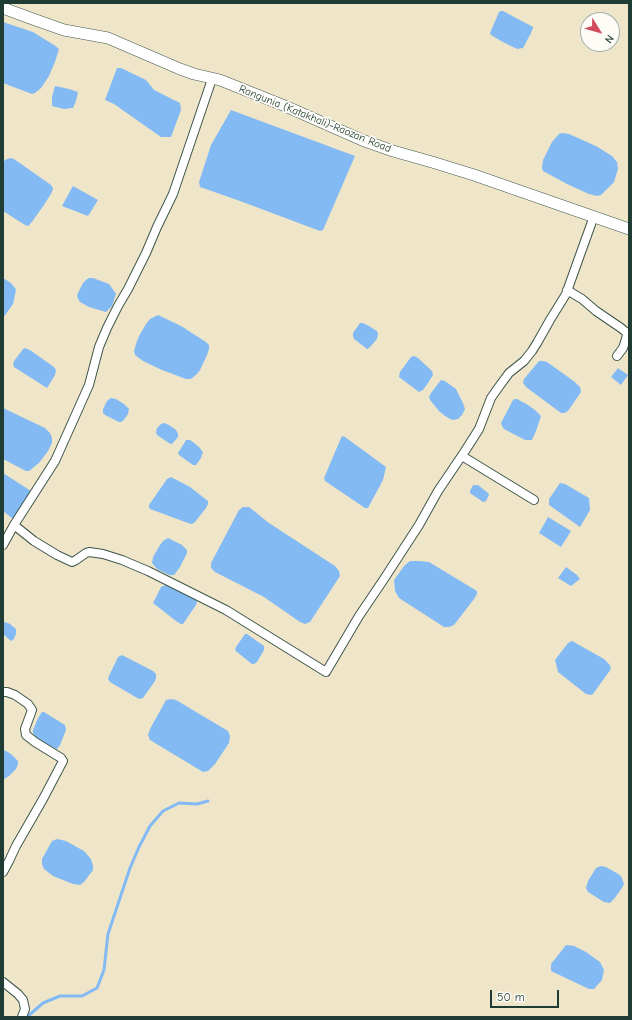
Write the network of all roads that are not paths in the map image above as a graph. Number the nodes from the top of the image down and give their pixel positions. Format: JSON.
{"nodes":[{"id":1,"x":3,"y":8,"type":"edge"},
{"id":2,"x":212,"y":78,"type":"junction"},
{"id":3,"x":594,"y":216,"type":"junction"},
{"id":4,"x":629,"y":229,"type":"edge"},
{"id":5,"x":567,"y":290,"type":"junction"},
{"id":6,"x":617,"y":356,"type":"dead end"},
{"id":7,"x":462,"y":456,"type":"junction"},
{"id":8,"x":534,"y":500,"type":"dead end"},
{"id":9,"x":14,"y":525,"type":"junction"},
{"id":10,"x":3,"y":546,"type":"edge"},
{"id":11,"x":3,"y":692,"type":"edge"},
{"id":12,"x":3,"y":872,"type":"edge"},
{"id":13,"x":3,"y":982,"type":"edge"},
{"id":14,"x":22,"y":1017,"type":"edge"}],
"edges":[{"from":1,"to":2,"type":"main road","name":"Rangunia (Katakhali)-Raozan Road"},
{"from":2,"to":3,"type":"main road","name":"Rangunia (Katakhali)-Raozan Road"},
{"from":2,"to":9,"type":"street"},
{"from":3,"to":4,"type":"main road","name":"Rangunia (Katakhali)-Raozan Road"},
{"from":3,"to":5,"type":"street"},
{"from":5,"to":6,"type":"street"},
{"from":5,"to":7,"type":"street"},
{"from":7,"to":8,"type":"street"},
{"from":7,"to":9,"type":"street"},
{"from":9,"to":10,"type":"street"},
{"from":11,"to":12,"type":"street"},
{"from":13,"to":14,"type":"street"}]}
